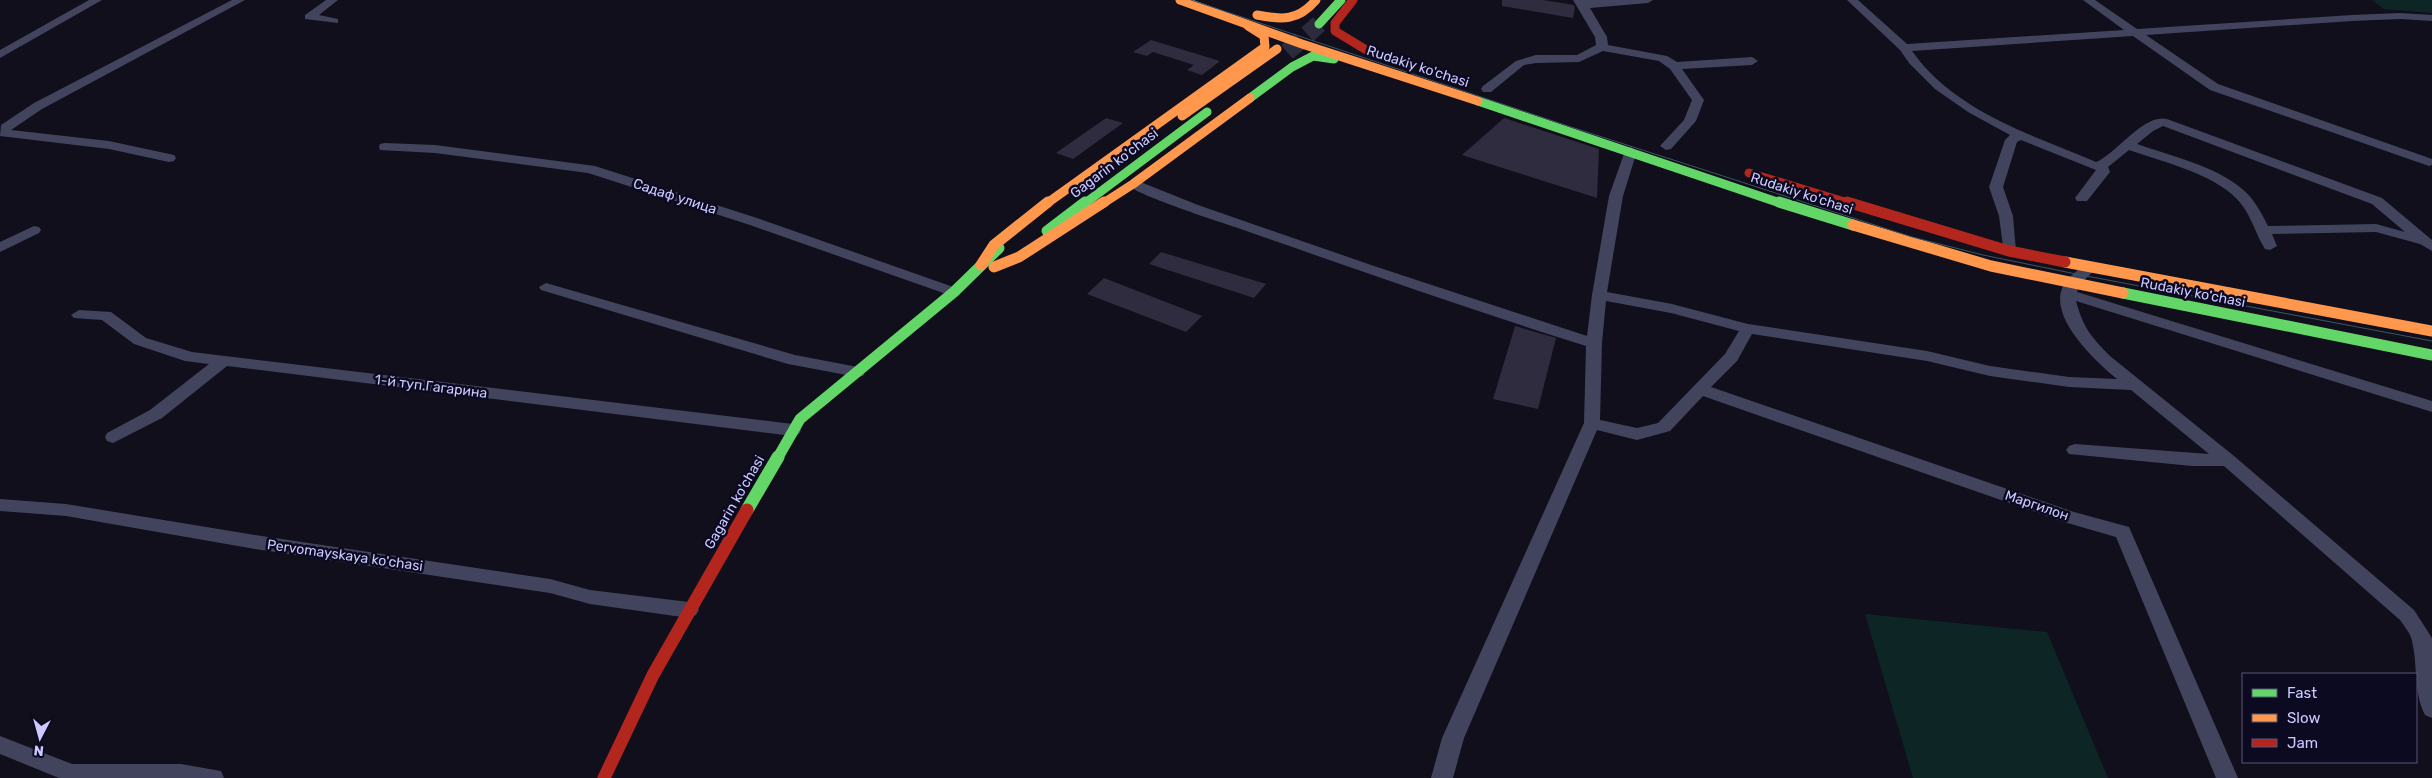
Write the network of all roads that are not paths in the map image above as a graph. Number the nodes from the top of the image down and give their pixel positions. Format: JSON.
{"nodes":[{"id":1,"x":97,"y":0,"type":"edge"},
{"id":2,"x":240,"y":0,"type":"edge"},
{"id":3,"x":333,"y":0,"type":"edge"},
{"id":4,"x":1180,"y":0,"type":"edge"},
{"id":5,"x":1316,"y":0,"type":"edge"},
{"id":6,"x":1328,"y":0,"type":"edge"},
{"id":7,"x":1341,"y":0,"type":"edge"},
{"id":8,"x":1353,"y":0,"type":"edge"},
{"id":9,"x":1648,"y":0,"type":"edge"},
{"id":10,"x":1852,"y":0,"type":"edge"},
{"id":11,"x":2088,"y":0,"type":"edge"},
{"id":12,"x":1580,"y":3,"type":"edge"},
{"id":13,"x":2432,"y":19,"type":"edge"},
{"id":14,"x":334,"y":21,"type":"dead end"},
{"id":15,"x":1241,"y":22,"type":"junction"},
{"id":16,"x":1310,"y":27,"type":"junction"},
{"id":17,"x":2134,"y":32,"type":"junction"},
{"id":18,"x":1602,"y":47,"type":"junction"},
{"id":19,"x":1904,"y":48,"type":"junction"},
{"id":20,"x":0,"y":55,"type":"edge"},
{"id":21,"x":1752,"y":61,"type":"dead end"},
{"id":22,"x":1674,"y":66,"type":"junction"},
{"id":23,"x":1375,"y":69,"type":"junction"},
{"id":24,"x":1437,"y":74,"type":"dead end"},
{"id":25,"x":1422,"y":83,"type":"junction"},
{"id":26,"x":1487,"y":89,"type":"dead end"},
{"id":27,"x":2020,"y":135,"type":"junction"},
{"id":28,"x":2128,"y":145,"type":"junction"},
{"id":29,"x":1667,"y":146,"type":"dead end"},
{"id":30,"x":385,"y":147,"type":"dead end"},
{"id":31,"x":1631,"y":151,"type":"junction"},
{"id":32,"x":169,"y":158,"type":"dead end"},
{"id":33,"x":2429,"y":162,"type":"dead end"},
{"id":34,"x":2101,"y":166,"type":"junction"},
{"id":35,"x":1739,"y":170,"type":"dead end"},
{"id":36,"x":1133,"y":184,"type":"junction"},
{"id":37,"x":2082,"y":198,"type":"dead end"},
{"id":38,"x":34,"y":230,"type":"dead end"},
{"id":39,"x":2264,"y":230,"type":"junction"},
{"id":40,"x":2429,"y":244,"type":"edge"},
{"id":41,"x":2270,"y":246,"type":"dead end"},
{"id":42,"x":0,"y":248,"type":"edge"},
{"id":43,"x":2009,"y":251,"type":"junction"},
{"id":44,"x":981,"y":265,"type":"junction"},
{"id":45,"x":994,"y":267,"type":"junction"},
{"id":46,"x":2091,"y":267,"type":"junction"},
{"id":47,"x":546,"y":287,"type":"dead end"},
{"id":48,"x":2071,"y":289,"type":"junction"},
{"id":49,"x":954,"y":292,"type":"junction"},
{"id":50,"x":1599,"y":295,"type":"junction"},
{"id":51,"x":79,"y":315,"type":"dead end"},
{"id":52,"x":1748,"y":329,"type":"junction"},
{"id":53,"x":2432,"y":331,"type":"edge"},
{"id":54,"x":1594,"y":342,"type":"junction"},
{"id":55,"x":2432,"y":355,"type":"edge"},
{"id":56,"x":224,"y":361,"type":"junction"},
{"id":57,"x":857,"y":372,"type":"junction"},
{"id":58,"x":2135,"y":385,"type":"junction"},
{"id":59,"x":1699,"y":389,"type":"junction"},
{"id":60,"x":2432,"y":406,"type":"edge"},
{"id":61,"x":1592,"y":423,"type":"junction"},
{"id":62,"x":793,"y":430,"type":"junction"},
{"id":63,"x":113,"y":438,"type":"dead end"},
{"id":64,"x":2075,"y":450,"type":"dead end"},
{"id":65,"x":2228,"y":460,"type":"junction"},
{"id":66,"x":0,"y":500,"type":"edge"},
{"id":67,"x":0,"y":505,"type":"edge"},
{"id":68,"x":66,"y":510,"type":"junction"},
{"id":69,"x":689,"y":610,"type":"junction"},
{"id":70,"x":2432,"y":709,"type":"edge"},
{"id":71,"x":0,"y":745,"type":"edge"},
{"id":72,"x":213,"y":778,"type":"edge"},
{"id":73,"x":604,"y":778,"type":"edge"},
{"id":74,"x":1442,"y":778,"type":"edge"},
{"id":75,"x":2227,"y":778,"type":"edge"}],
"edges":[{"from":1,"to":20,"type":"street"},
{"from":2,"to":32,"type":"street"},
{"from":3,"to":14,"type":"street"},
{"from":4,"to":15,"type":"main road","name":"Rudakiy ko'chasi"},
{"from":5,"to":16,"type":"main road","name":"Rudakiy ko'chasi"},
{"from":6,"to":16,"type":"main road"},
{"from":7,"to":16,"type":"main road"},
{"from":8,"to":16,"type":"main road","name":"Rudakiy ko'chasi"},
{"from":9,"to":12,"type":"street"},
{"from":10,"to":19,"type":"street"},
{"from":11,"to":17,"type":"street"},
{"from":12,"to":18,"type":"street"},
{"from":13,"to":17,"type":"street"},
{"from":15,"to":23,"type":"main road","name":"Rudakiy ko'chasi"},
{"from":15,"to":44,"type":"main road"},
{"from":17,"to":19,"type":"street"},
{"from":17,"to":33,"type":"street"},
{"from":18,"to":22,"type":"street"},
{"from":18,"to":26,"type":"street"},
{"from":19,"to":27,"type":"street"},
{"from":21,"to":22,"type":"street"},
{"from":22,"to":29,"type":"street"},
{"from":23,"to":25,"type":"main road","name":"Rudakiy ko'chasi"},
{"from":23,"to":36,"type":"main road"},
{"from":24,"to":25,"type":"main road"},
{"from":25,"to":31,"type":"main road","name":"Rudakiy ko'chasi"},
{"from":27,"to":34,"type":"street"},
{"from":27,"to":43,"type":"street"},
{"from":28,"to":34,"type":"street"},
{"from":28,"to":39,"type":"street"},
{"from":28,"to":40,"type":"street"},
{"from":30,"to":49,"type":"street","name":"Садаф улица"},
{"from":31,"to":48,"type":"main road","name":"Rudakiy ko'chasi"},
{"from":31,"to":50,"type":"street"},
{"from":34,"to":37,"type":"street"},
{"from":35,"to":43,"type":"main road","name":"Rudakiy ko'chasi"},
{"from":36,"to":45,"type":"main road"},
{"from":36,"to":54,"type":"street"},
{"from":38,"to":42,"type":"street"},
{"from":39,"to":40,"type":"street"},
{"from":39,"to":41,"type":"street"},
{"from":43,"to":46,"type":"main road","name":"Rudakiy ko'chasi"},
{"from":44,"to":45,"type":"main road","name":"Gagarin ko'chasi"},
{"from":44,"to":49,"type":"main road","name":"Gagarin ko'chasi"},
{"from":45,"to":49,"type":"main road","name":"Gagarin ko'chasi"},
{"from":46,"to":48,"type":"street"},
{"from":46,"to":53,"type":"main road","name":"Rudakiy ko'chasi"},
{"from":47,"to":57,"type":"street"},
{"from":48,"to":55,"type":"main road","name":"Rudakiy ko'chasi"},
{"from":48,"to":58,"type":"street"},
{"from":48,"to":60,"type":"street"},
{"from":49,"to":57,"type":"main road","name":"Gagarin ko'chasi"},
{"from":50,"to":52,"type":"street"},
{"from":50,"to":54,"type":"street"},
{"from":51,"to":56,"type":"street","name":"1-й туп.Гагарина"},
{"from":52,"to":58,"type":"street"},
{"from":52,"to":59,"type":"street"},
{"from":54,"to":61,"type":"street"},
{"from":56,"to":62,"type":"street","name":"1-й туп.Гагарина"},
{"from":56,"to":63,"type":"street"},
{"from":57,"to":62,"type":"main road","name":"Gagarin ko'chasi"},
{"from":58,"to":65,"type":"street"},
{"from":59,"to":61,"type":"street"},
{"from":59,"to":75,"type":"street","name":"Маргилон"},
{"from":61,"to":74,"type":"street"},
{"from":62,"to":69,"type":"main road","name":"Gagarin ko'chasi"},
{"from":64,"to":65,"type":"street"},
{"from":65,"to":70,"type":"street"},
{"from":66,"to":68,"type":"street"},
{"from":67,"to":68,"type":"street","name":"Pervomayskaya ko'chasi"},
{"from":68,"to":69,"type":"street","name":"Pervomayskaya ko'chasi"},
{"from":69,"to":73,"type":"main road","name":"Gagarin ko'chasi"},
{"from":71,"to":72,"type":"street"}]}
